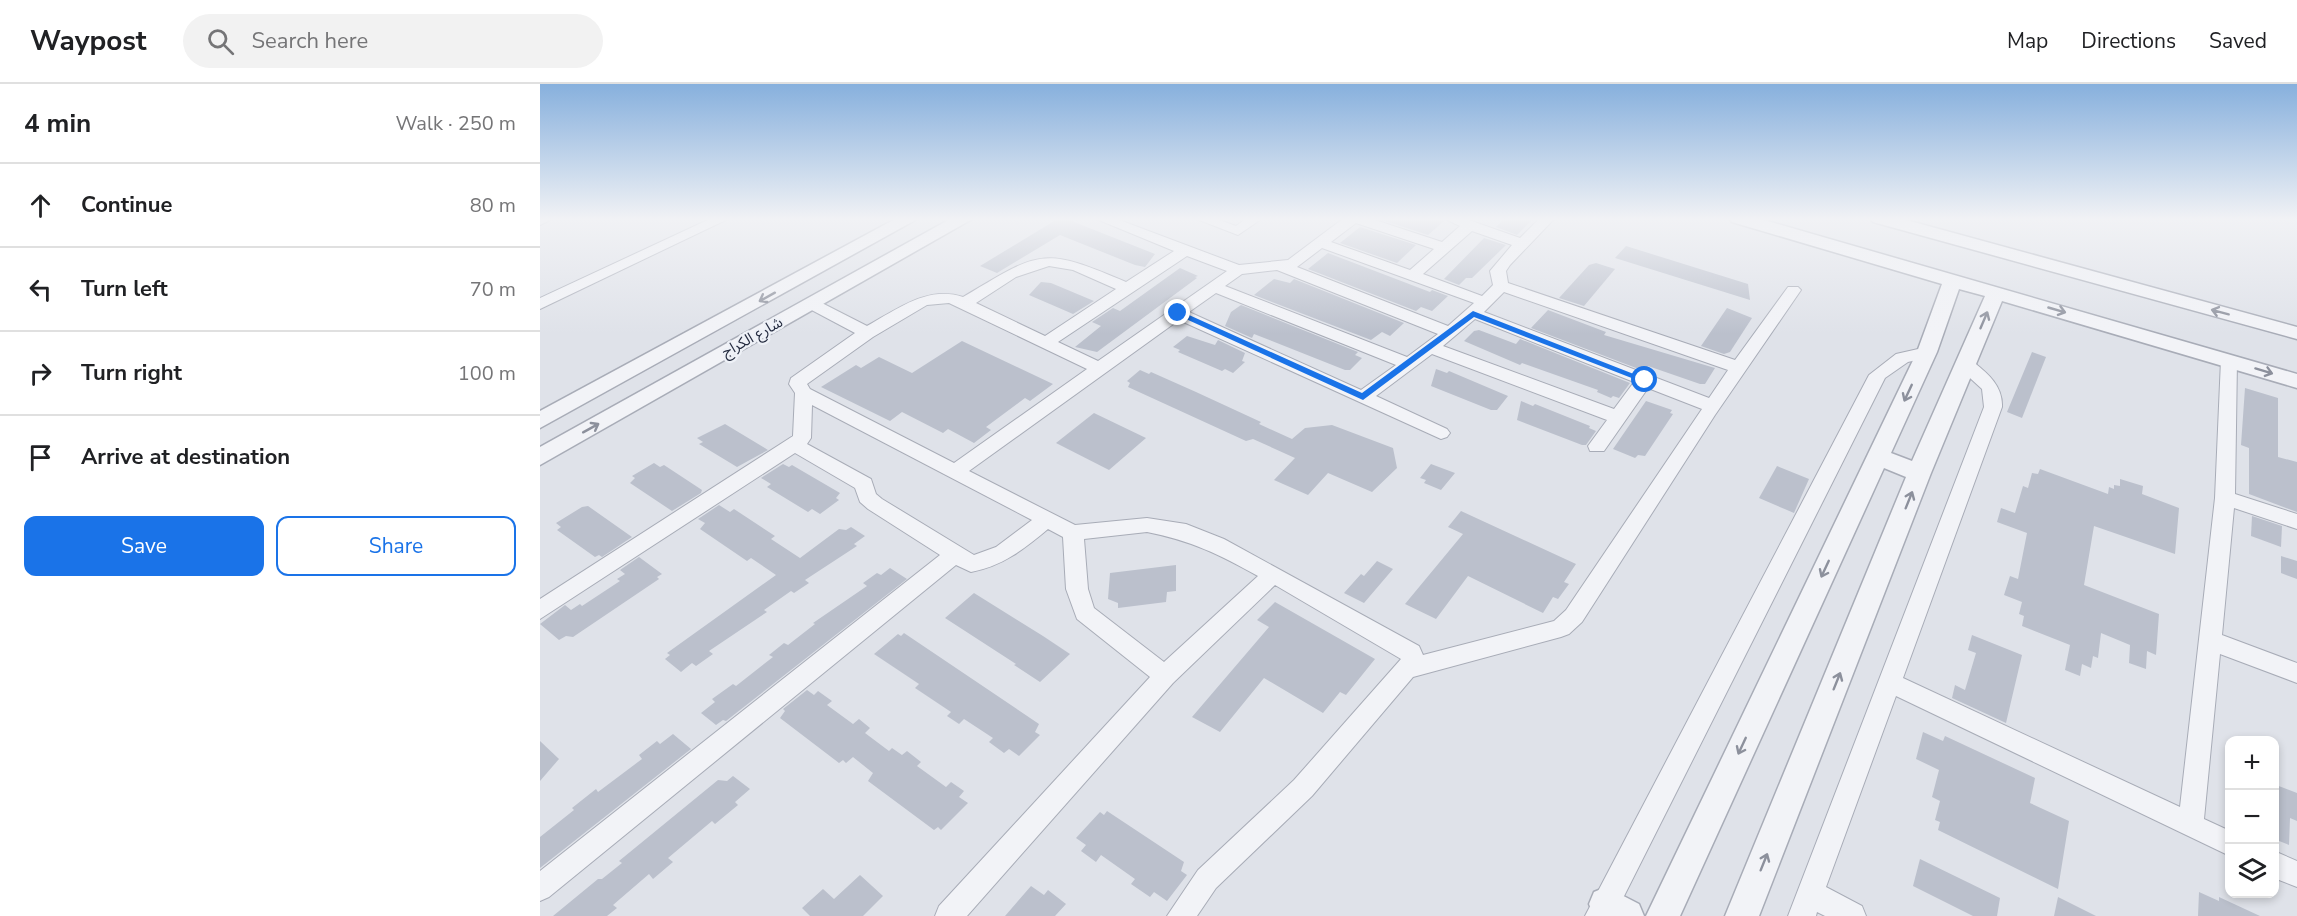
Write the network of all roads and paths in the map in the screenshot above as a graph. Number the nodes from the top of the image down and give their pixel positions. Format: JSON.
{"nodes":[{"id":1,"x":640,"y":257,"type":"edge"},
{"id":2,"x":839,"y":257,"type":"edge"},
{"id":3,"x":896,"y":257,"type":"edge"},
{"id":4,"x":1175,"y":257,"type":"edge"},
{"id":5,"x":1203,"y":257,"type":"edge"},
{"id":6,"x":1305,"y":257,"type":"edge"},
{"id":7,"x":1359,"y":257,"type":"edge"},
{"id":8,"x":1435,"y":257,"type":"edge"},
{"id":9,"x":1509,"y":257,"type":"edge"},
{"id":10,"x":1873,"y":257,"type":"edge"},
{"id":11,"x":2026,"y":257,"type":"edge"},
{"id":12,"x":1280,"y":266,"type":"junction"},
{"id":13,"x":1238,"y":270,"type":"junction"},
{"id":14,"x":1412,"y":276,"type":"junction"},
{"id":15,"x":1953,"y":280,"type":"junction"},
{"id":16,"x":1501,"y":286,"type":"junction"},
{"id":17,"x":1214,"y":287,"type":"junction"},
{"id":18,"x":1128,"y":288,"type":"junction"},
{"id":19,"x":1793,"y":290,"type":"dead end"},
{"id":20,"x":1996,"y":293,"type":"junction"},
{"id":21,"x":964,"y":303,"type":"junction"},
{"id":22,"x":540,"y":304,"type":"edge"},
{"id":23,"x":812,"y":304,"type":"junction"},
{"id":24,"x":1479,"y":308,"type":"junction"},
{"id":25,"x":1178,"y":313,"type":"junction"},
{"id":26,"x":867,"y":333,"type":"junction"},
{"id":27,"x":1451,"y":333,"type":"junction"},
{"id":28,"x":2297,"y":333,"type":"edge"},
{"id":29,"x":1046,"y":343,"type":"junction"},
{"id":30,"x":1431,"y":348,"type":"junction"},
{"id":31,"x":1928,"y":352,"type":"junction"},
{"id":32,"x":2229,"y":360,"type":"junction"},
{"id":33,"x":1408,"y":364,"type":"junction"},
{"id":34,"x":1965,"y":364,"type":"junction"},
{"id":35,"x":1737,"y":367,"type":"junction"},
{"id":36,"x":1098,"y":368,"type":"junction"},
{"id":37,"x":1645,"y":380,"type":"junction"},
{"id":38,"x":2297,"y":381,"type":"edge"},
{"id":39,"x":592,"y":393,"type":"junction"},
{"id":40,"x":804,"y":393,"type":"junction"},
{"id":41,"x":1363,"y":397,"type":"junction"},
{"id":42,"x":1714,"y":406,"type":"junction"},
{"id":43,"x":622,"y":410,"type":"junction"},
{"id":44,"x":1617,"y":417,"type":"junction"},
{"id":45,"x":540,"y":421,"type":"edge"},
{"id":46,"x":1441,"y":433,"type":"dead end"},
{"id":47,"x":794,"y":445,"type":"junction"},
{"id":48,"x":1597,"y":446,"type":"dead end"},
{"id":49,"x":540,"y":457,"type":"edge"},
{"id":50,"x":1878,"y":457,"type":"junction"},
{"id":51,"x":954,"y":472,"type":"junction"},
{"id":52,"x":1919,"y":473,"type":"junction"},
{"id":53,"x":2225,"y":498,"type":"junction"},
{"id":54,"x":1047,"y":519,"type":"junction"},
{"id":55,"x":2297,"y":522,"type":"edge"},
{"id":56,"x":1073,"y":533,"type":"junction"},
{"id":57,"x":956,"y":554,"type":"junction"},
{"id":58,"x":1273,"y":574,"type":"junction"},
{"id":59,"x":540,"y":610,"type":"edge"},
{"id":60,"x":2212,"y":641,"type":"junction"},
{"id":61,"x":1410,"y":668,"type":"junction"},
{"id":62,"x":2297,"y":673,"type":"edge"},
{"id":63,"x":1164,"y":676,"type":"junction"},
{"id":64,"x":1888,"y":682,"type":"junction"},
{"id":65,"x":2191,"y":826,"type":"junction"},
{"id":66,"x":2225,"y":842,"type":"edge"},
{"id":67,"x":2279,"y":866,"type":"edge"},
{"id":68,"x":2297,"y":874,"type":"edge"},
{"id":69,"x":540,"y":888,"type":"edge"},
{"id":70,"x":1806,"y":904,"type":"edge"},
{"id":71,"x":1611,"y":912,"type":"edge"},
{"id":72,"x":949,"y":916,"type":"edge"},
{"id":73,"x":1181,"y":916,"type":"edge"},
{"id":74,"x":1663,"y":916,"type":"edge"},
{"id":75,"x":1742,"y":916,"type":"edge"},
{"id":76,"x":1852,"y":916,"type":"edge"}],
"edges":[{"from":1,"to":22,"type":"street"},
{"from":2,"to":39,"type":"street","one_way":true},
{"from":3,"to":23,"type":"street","name":"شارع الكراج"},
{"from":4,"to":18,"type":"street"},
{"from":5,"to":13,"type":"street"},
{"from":6,"to":12,"type":"street"},
{"from":7,"to":14,"type":"street"},
{"from":8,"to":14,"type":"street"},
{"from":9,"to":16,"type":"street"},
{"from":10,"to":15,"type":"street"},
{"from":28,"to":11,"type":"street","one_way":true},
{"from":12,"to":13,"type":"street"},
{"from":12,"to":27,"type":"street"},
{"from":13,"to":17,"type":"street"},
{"from":14,"to":24,"type":"street"},
{"from":15,"to":20,"type":"street"},
{"from":15,"to":31,"type":"street"},
{"from":16,"to":24,"type":"street"},
{"from":16,"to":35,"type":"street"},
{"from":17,"to":25,"type":"street"},
{"from":17,"to":33,"type":"street"},
{"from":18,"to":21,"type":"street"},
{"from":18,"to":29,"type":"street"},
{"from":19,"to":35,"type":"street"},
{"from":20,"to":32,"type":"street","one_way":true},
{"from":34,"to":20,"type":"street","one_way":true},
{"from":21,"to":26,"type":"street"},
{"from":21,"to":29,"type":"street"},
{"from":23,"to":26,"type":"street"},
{"from":23,"to":43,"type":"street","name":"شارع الكراج"},
{"from":24,"to":27,"type":"street"},
{"from":24,"to":37,"type":"street"},
{"from":25,"to":36,"type":"street"},
{"from":25,"to":41,"type":"street"},
{"from":26,"to":40,"type":"street"},
{"from":27,"to":30,"type":"street"},
{"from":29,"to":36,"type":"street"},
{"from":30,"to":33,"type":"street"},
{"from":30,"to":44,"type":"street"},
{"from":31,"to":50,"type":"street","one_way":true},
{"from":31,"to":71,"type":"street"},
{"from":32,"to":38,"type":"street","one_way":true},
{"from":32,"to":53,"type":"street"},
{"from":33,"to":41,"type":"street"},
{"from":34,"to":52,"type":"street"},
{"from":34,"to":64,"type":"street"},
{"from":35,"to":42,"type":"street"},
{"from":36,"to":51,"type":"street"},
{"from":37,"to":42,"type":"street"},
{"from":37,"to":44,"type":"street"},
{"from":39,"to":43,"type":"street"},
{"from":39,"to":45,"type":"street"},
{"from":40,"to":47,"type":"street"},
{"from":40,"to":51,"type":"street"},
{"from":41,"to":46,"type":"street"},
{"from":42,"to":61,"type":"street"},
{"from":49,"to":43,"type":"street","name":"شارع الكراج","one_way":true},
{"from":44,"to":48,"type":"street"},
{"from":47,"to":57,"type":"street"},
{"from":47,"to":59,"type":"street"},
{"from":50,"to":52,"type":"street"},
{"from":50,"to":74,"type":"street","one_way":true},
{"from":51,"to":54,"type":"street"},
{"from":75,"to":52,"type":"street","one_way":true},
{"from":53,"to":55,"type":"street"},
{"from":53,"to":60,"type":"street"},
{"from":54,"to":56,"type":"street"},
{"from":54,"to":57,"type":"street"},
{"from":56,"to":58,"type":"street"},
{"from":56,"to":63,"type":"street"},
{"from":57,"to":69,"type":"street"},
{"from":58,"to":61,"type":"street"},
{"from":58,"to":63,"type":"street"},
{"from":60,"to":62,"type":"street"},
{"from":60,"to":65,"type":"street"},
{"from":61,"to":73,"type":"street"},
{"from":63,"to":72,"type":"street"},
{"from":64,"to":65,"type":"street"},
{"from":64,"to":70,"type":"street"},
{"from":65,"to":66,"type":"street"},
{"from":67,"to":68,"type":"street"},
{"from":70,"to":76,"type":"street"}]}
